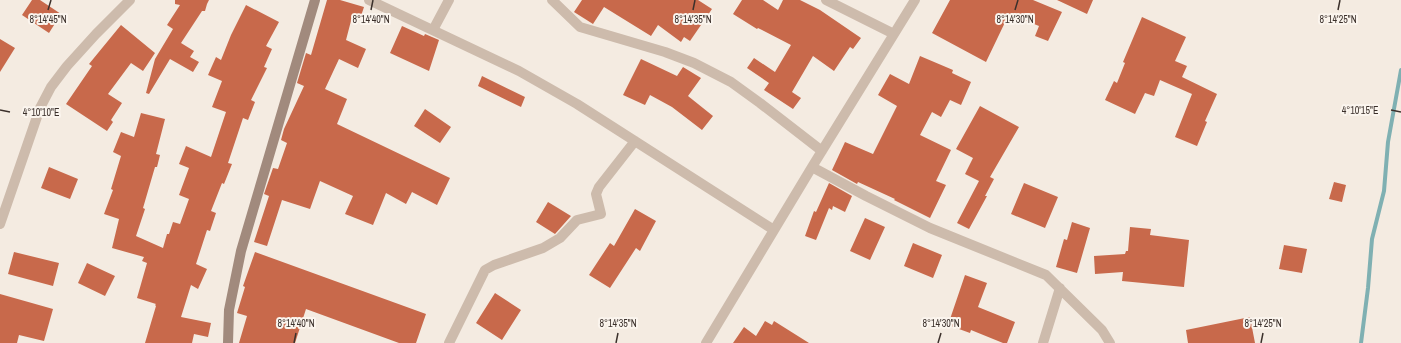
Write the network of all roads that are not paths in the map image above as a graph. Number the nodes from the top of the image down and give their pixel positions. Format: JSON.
{"nodes":[{"id":1,"x":130,"y":0,"type":"edge"},
{"id":2,"x":315,"y":0,"type":"edge"},
{"id":3,"x":369,"y":0,"type":"edge"},
{"id":4,"x":449,"y":0,"type":"edge"},
{"id":5,"x":552,"y":0,"type":"edge"},
{"id":6,"x":826,"y":0,"type":"edge"},
{"id":7,"x":916,"y":0,"type":"edge"},
{"id":8,"x":433,"y":30,"type":"junction"},
{"id":9,"x":894,"y":34,"type":"junction"},
{"id":10,"x":635,"y":141,"type":"junction"},
{"id":11,"x":822,"y":151,"type":"junction"},
{"id":12,"x":812,"y":167,"type":"junction"},
{"id":13,"x":0,"y":224,"type":"edge"},
{"id":14,"x":774,"y":230,"type":"junction"},
{"id":15,"x":1060,"y":288,"type":"junction"},
{"id":16,"x":228,"y":343,"type":"edge"},
{"id":17,"x":449,"y":343,"type":"edge"},
{"id":18,"x":706,"y":343,"type":"edge"},
{"id":19,"x":1042,"y":343,"type":"edge"},
{"id":20,"x":1110,"y":343,"type":"edge"}],
"edges":[{"from":1,"to":13,"type":"street"},
{"from":2,"to":16,"type":"main road"},
{"from":3,"to":8,"type":"street"},
{"from":4,"to":8,"type":"street"},
{"from":5,"to":11,"type":"street"},
{"from":6,"to":9,"type":"street"},
{"from":7,"to":9,"type":"street"},
{"from":8,"to":10,"type":"street"},
{"from":9,"to":11,"type":"street"},
{"from":10,"to":14,"type":"street"},
{"from":10,"to":17,"type":"street"},
{"from":11,"to":12,"type":"street"},
{"from":12,"to":14,"type":"street"},
{"from":12,"to":15,"type":"street"},
{"from":14,"to":18,"type":"street"},
{"from":15,"to":19,"type":"street"},
{"from":15,"to":20,"type":"street"}]}
